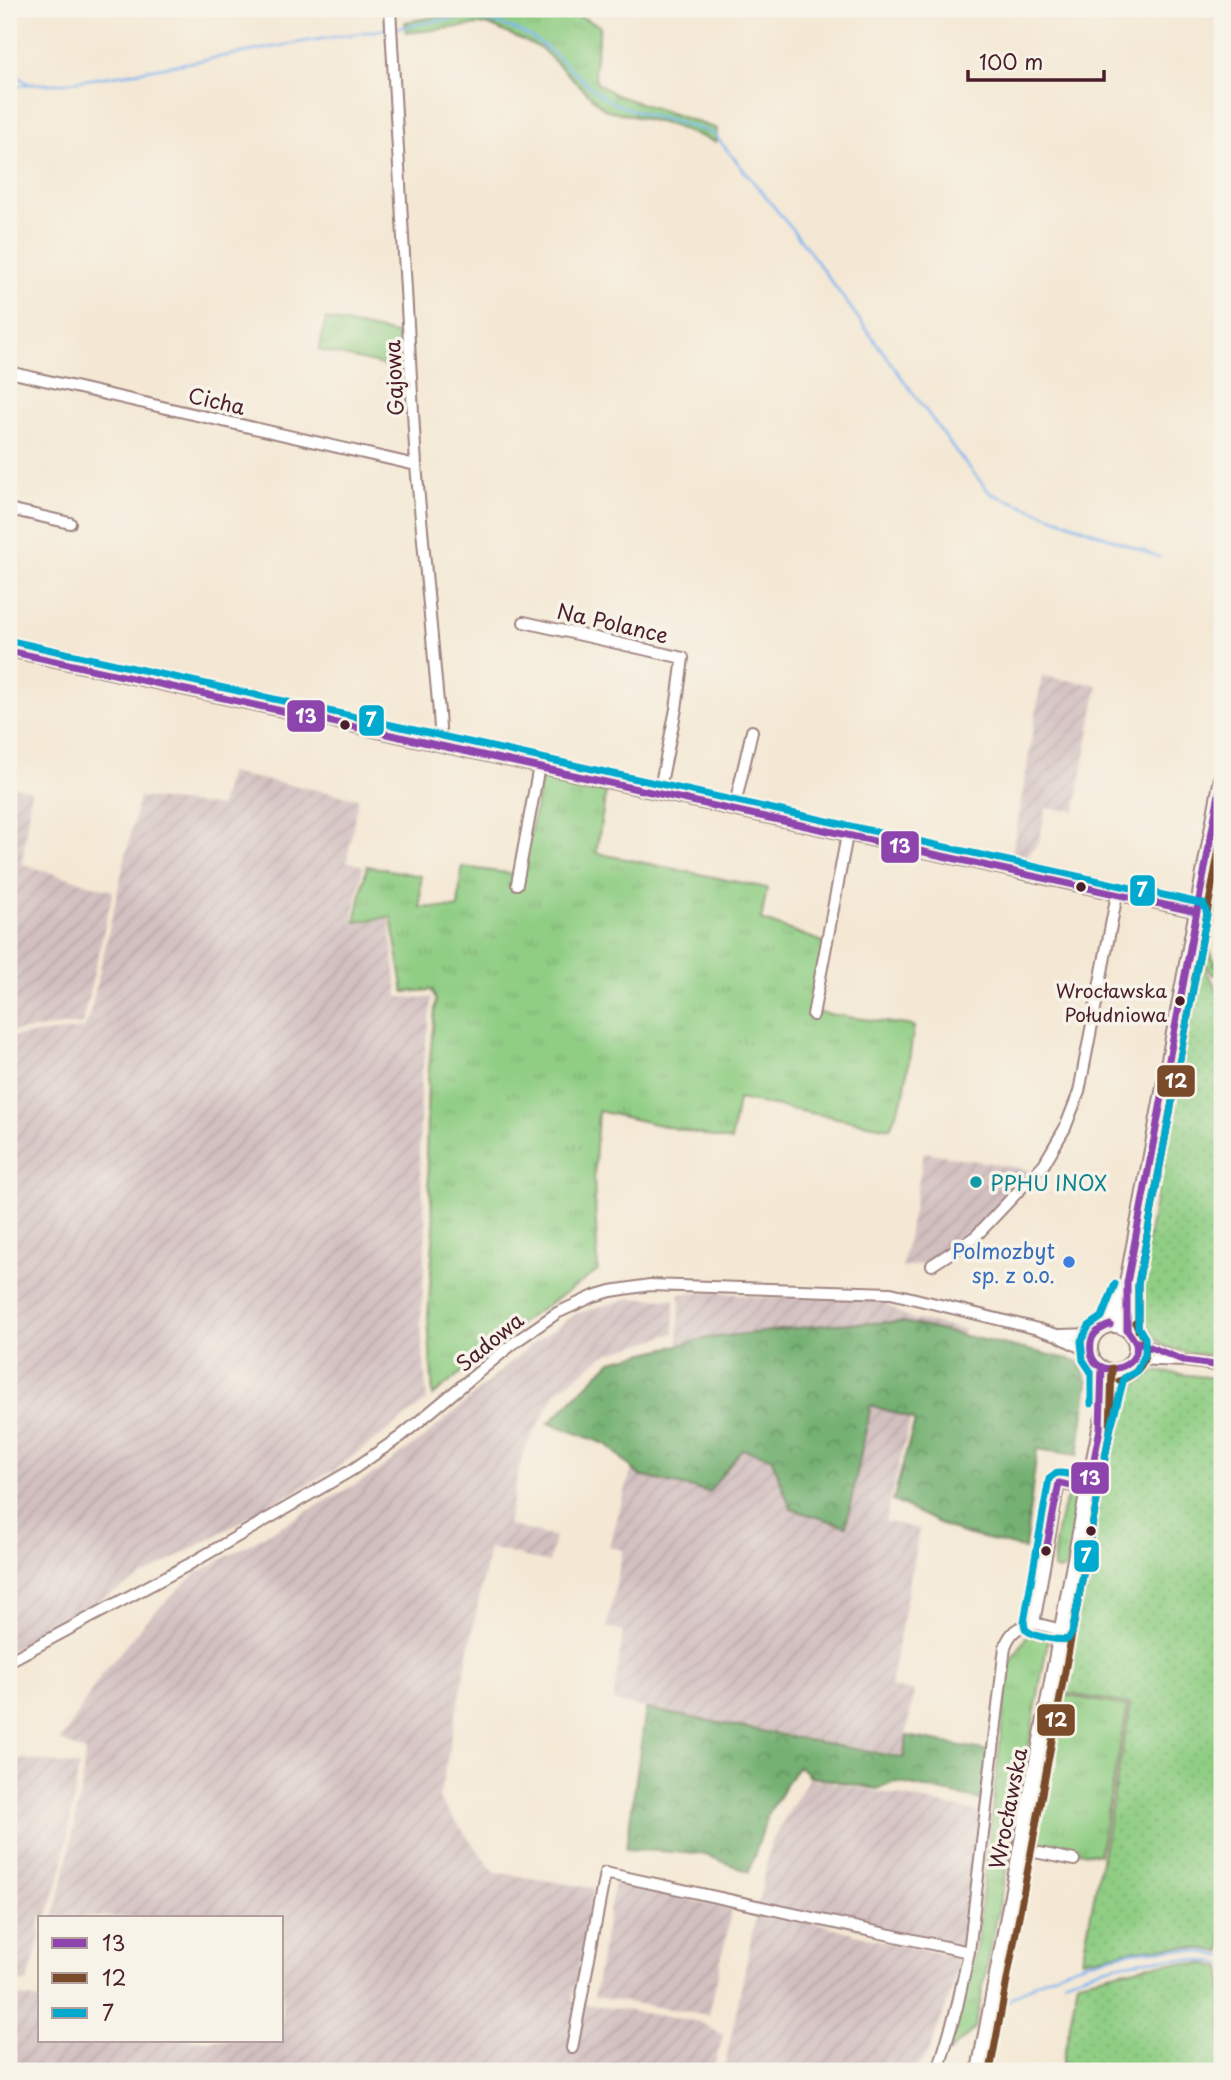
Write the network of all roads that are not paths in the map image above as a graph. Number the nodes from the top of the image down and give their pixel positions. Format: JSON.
{"nodes":[{"id":1,"x":390,"y":9,"type":"edge"},
{"id":2,"x":9,"y":374,"type":"edge"},
{"id":3,"x":416,"y":464,"type":"junction"},
{"id":4,"x":9,"y":509,"type":"edge"},
{"id":5,"x":71,"y":523,"type":"dead end"},
{"id":6,"x":524,"y":622,"type":"dead end"},
{"id":7,"x":9,"y":651,"type":"edge"},
{"id":8,"x":752,"y":731,"type":"dead end"},
{"id":9,"x":440,"y":745,"type":"junction"},
{"id":10,"x":539,"y":766,"type":"junction"},
{"id":11,"x":1222,"y":778,"type":"edge"},
{"id":12,"x":659,"y":793,"type":"junction"},
{"id":13,"x":734,"y":809,"type":"junction"},
{"id":14,"x":848,"y":835,"type":"junction"},
{"id":15,"x":517,"y":884,"type":"dead end"},
{"id":16,"x":1122,"y":896,"type":"junction"},
{"id":17,"x":1194,"y":911,"type":"junction"},
{"id":18,"x":813,"y":1015,"type":"dead end"},
{"id":19,"x":932,"y":1265,"type":"dead end"},
{"id":20,"x":1127,"y":1283,"type":"junction"},
{"id":21,"x":1110,"y":1325,"type":"junction"},
{"id":22,"x":1095,"y":1334,"type":"junction"},
{"id":23,"x":1057,"y":1335,"type":"junction"},
{"id":24,"x":1131,"y":1336,"type":"junction"},
{"id":25,"x":1091,"y":1353,"type":"junction"},
{"id":26,"x":1133,"y":1359,"type":"junction"},
{"id":27,"x":1185,"y":1361,"type":"junction"},
{"id":28,"x":1222,"y":1366,"type":"edge"},
{"id":29,"x":1108,"y":1369,"type":"junction"},
{"id":30,"x":1088,"y":1490,"type":"junction"},
{"id":31,"x":1034,"y":1623,"type":"junction"},
{"id":32,"x":1062,"y":1630,"type":"junction"},
{"id":33,"x":9,"y":1661,"type":"edge"},
{"id":34,"x":1020,"y":1849,"type":"junction"},
{"id":35,"x":1074,"y":1860,"type":"dead end"},
{"id":36,"x":969,"y":1952,"type":"junction"},
{"id":37,"x":572,"y":2049,"type":"dead end"},
{"id":38,"x":980,"y":2066,"type":"edge"},
{"id":39,"x":938,"y":2071,"type":"edge"}],
"edges":[{"from":1,"to":3,"type":"street","name":"Gajowa"},
{"from":2,"to":3,"type":"street","name":"Cicha"},
{"from":3,"to":9,"type":"street","name":"Gajowa"},
{"from":4,"to":5,"type":"street"},
{"from":6,"to":12,"type":"street","name":"Na Polance"},
{"from":7,"to":9,"type":"street"},
{"from":8,"to":13,"type":"street"},
{"from":9,"to":10,"type":"street"},
{"from":10,"to":12,"type":"street"},
{"from":10,"to":15,"type":"street"},
{"from":11,"to":17,"type":"main road"},
{"from":12,"to":13,"type":"street"},
{"from":13,"to":14,"type":"street"},
{"from":14,"to":16,"type":"street"},
{"from":14,"to":18,"type":"street"},
{"from":16,"to":17,"type":"street"},
{"from":16,"to":19,"type":"street"},
{"from":17,"to":20,"type":"main road"},
{"from":20,"to":21,"type":"main road"},
{"from":20,"to":24,"type":"main road"},
{"from":21,"to":22,"type":"main road"},
{"from":21,"to":24,"type":"main road"},
{"from":22,"to":23,"type":"street","name":"Sadowa"},
{"from":22,"to":25,"type":"main road"},
{"from":23,"to":25,"type":"street","name":"Sadowa"},
{"from":23,"to":33,"type":"street","name":"Sadowa"},
{"from":24,"to":26,"type":"main road"},
{"from":24,"to":27,"type":"street"},
{"from":25,"to":29,"type":"main road"},
{"from":26,"to":27,"type":"street"},
{"from":26,"to":29,"type":"main road"},
{"from":27,"to":28,"type":"street"},
{"from":29,"to":30,"type":"main road","name":"Wrocławska"},
{"from":30,"to":31,"type":"street"},
{"from":30,"to":32,"type":"main road","name":"Wrocławska"},
{"from":31,"to":32,"type":"street"},
{"from":31,"to":36,"type":"street"},
{"from":32,"to":34,"type":"main road","name":"Wrocławska"},
{"from":34,"to":35,"type":"street"},
{"from":34,"to":38,"type":"main road","name":"Wrocławska"},
{"from":36,"to":37,"type":"street"},
{"from":36,"to":39,"type":"street"}]}
